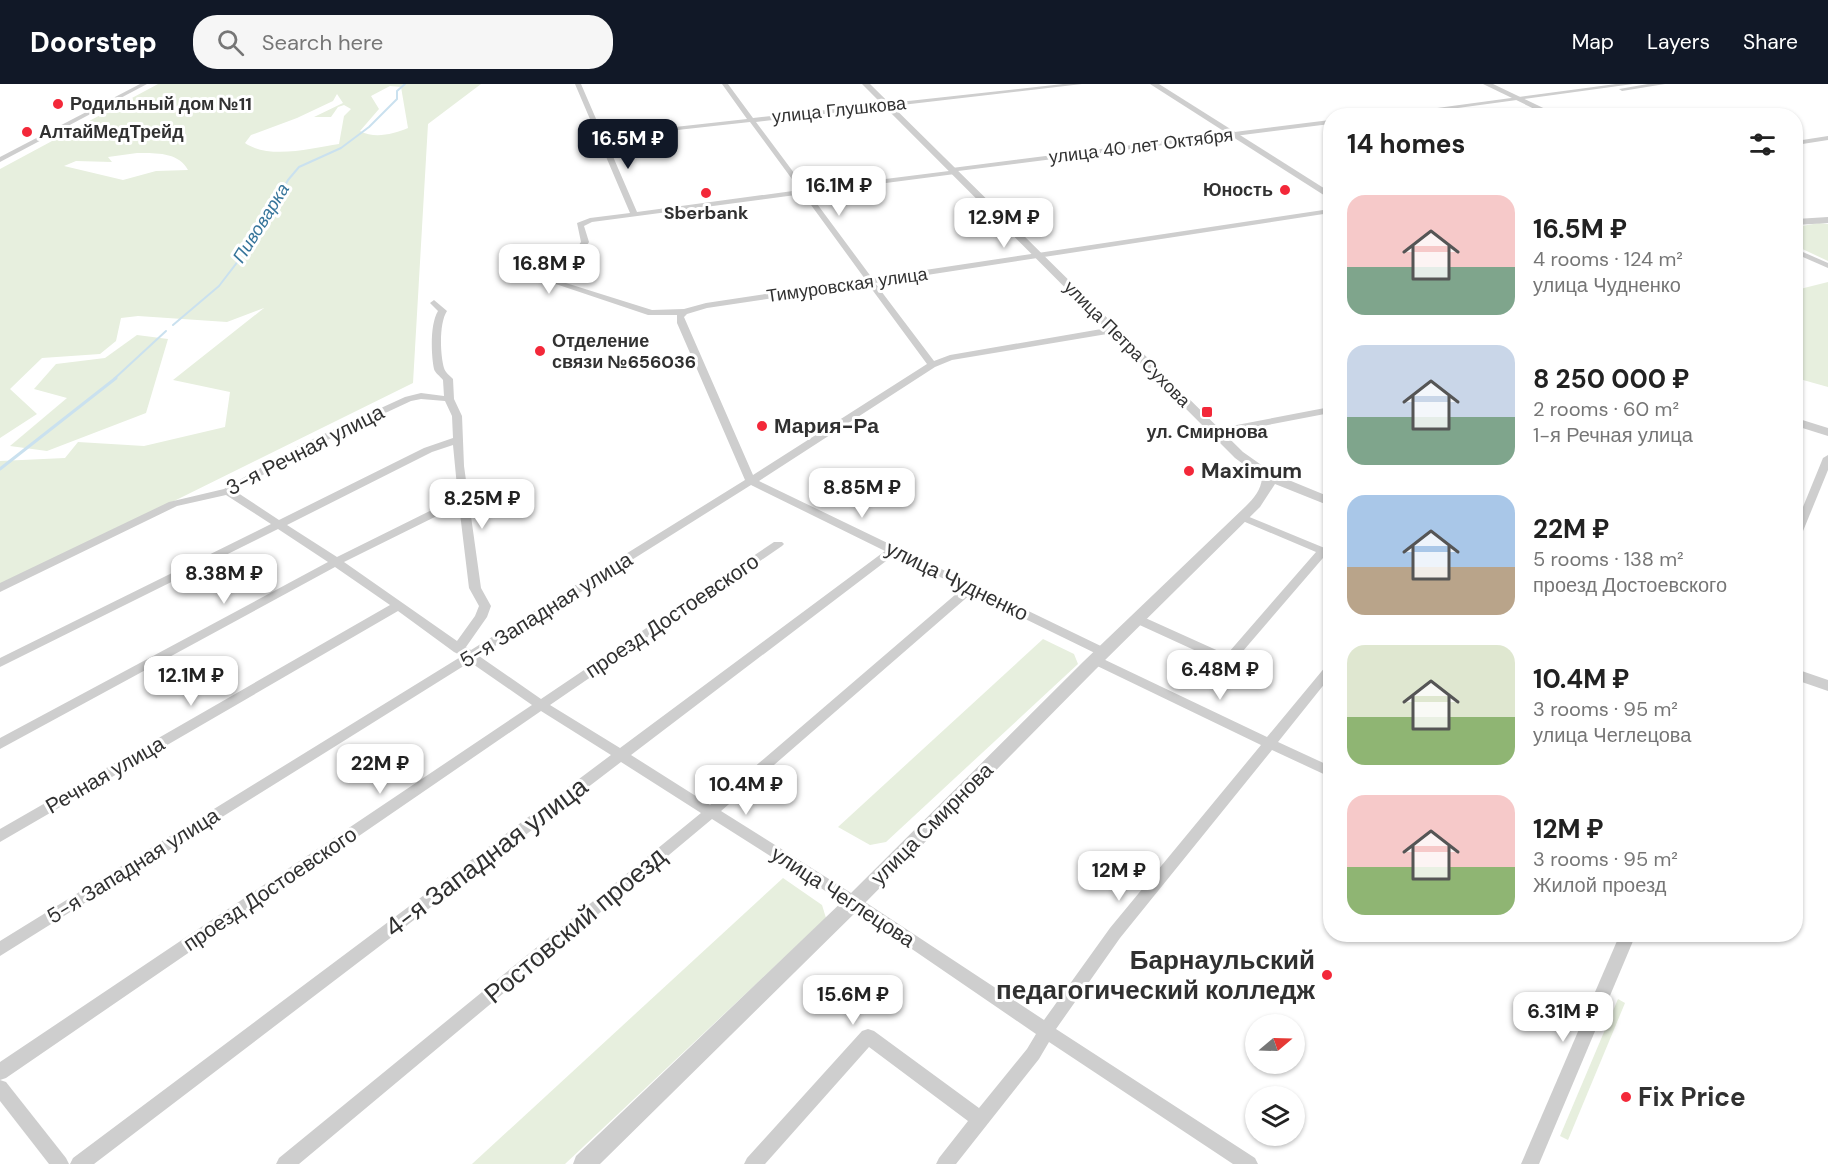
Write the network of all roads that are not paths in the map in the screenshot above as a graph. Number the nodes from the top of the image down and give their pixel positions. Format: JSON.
{"nodes":[{"id":1,"x":144,"y":84,"type":"edge"},
{"id":2,"x":578,"y":84,"type":"edge"},
{"id":3,"x":725,"y":84,"type":"edge"},
{"id":4,"x":866,"y":84,"type":"edge"},
{"id":5,"x":1079,"y":84,"type":"edge"},
{"id":6,"x":1154,"y":84,"type":"edge"},
{"id":7,"x":1487,"y":84,"type":"edge"},
{"id":8,"x":1630,"y":84,"type":"edge"},
{"id":9,"x":1662,"y":84,"type":"edge"},
{"id":10,"x":1522,"y":100,"type":"junction"},
{"id":11,"x":887,"y":105,"type":"junction"},
{"id":12,"x":1452,"y":108,"type":"edge"},
{"id":13,"x":1470,"y":108,"type":"edge"},
{"id":14,"x":1540,"y":108,"type":"edge"},
{"id":15,"x":751,"y":120,"type":"junction"},
{"id":16,"x":1323,"y":123,"type":"edge"},
{"id":17,"x":1323,"y":128,"type":"edge"},
{"id":18,"x":1237,"y":136,"type":"junction"},
{"id":19,"x":600,"y":137,"type":"junction"},
{"id":20,"x":1828,"y":138,"type":"edge"},
{"id":21,"x":1803,"y":142,"type":"edge"},
{"id":22,"x":0,"y":160,"type":"edge"},
{"id":23,"x":954,"y":172,"type":"junction"},
{"id":24,"x":804,"y":191,"type":"junction"},
{"id":25,"x":1323,"y":191,"type":"edge"},
{"id":26,"x":1323,"y":212,"type":"edge"},
{"id":27,"x":634,"y":213,"type":"junction"},
{"id":28,"x":1828,"y":220,"type":"edge"},
{"id":29,"x":583,"y":222,"type":"joint"},
{"id":30,"x":1803,"y":222,"type":"edge"},
{"id":31,"x":1803,"y":254,"type":"edge"},
{"id":32,"x":1039,"y":256,"type":"junction"},
{"id":33,"x":1828,"y":266,"type":"edge"},
{"id":34,"x":871,"y":282,"type":"junction"},
{"id":35,"x":434,"y":303,"type":"dead end"},
{"id":36,"x":684,"y":312,"type":"junction"},
{"id":37,"x":1113,"y":330,"type":"junction"},
{"id":38,"x":932,"y":365,"type":"junction"},
{"id":39,"x":449,"y":399,"type":"junction"},
{"id":40,"x":1323,"y":411,"type":"edge"},
{"id":41,"x":1803,"y":425,"type":"edge"},
{"id":42,"x":1216,"y":432,"type":"junction"},
{"id":43,"x":1828,"y":432,"type":"edge"},
{"id":44,"x":457,"y":440,"type":"junction"},
{"id":45,"x":1828,"y":458,"type":"edge"},
{"id":46,"x":1269,"y":477,"type":"junction"},
{"id":47,"x":751,"y":482,"type":"junction"},
{"id":48,"x":228,"y":491,"type":"junction"},
{"id":49,"x":464,"y":498,"type":"junction"},
{"id":50,"x":1323,"y":499,"type":"edge"},
{"id":51,"x":1242,"y":517,"type":"junction"},
{"id":52,"x":1803,"y":519,"type":"edge"},
{"id":53,"x":279,"y":525,"type":"junction"},
{"id":54,"x":778,"y":544,"type":"dead end"},
{"id":55,"x":893,"y":550,"type":"junction"},
{"id":56,"x":336,"y":562,"type":"junction"},
{"id":57,"x":0,"y":588,"type":"edge"},
{"id":58,"x":970,"y":588,"type":"junction"},
{"id":59,"x":397,"y":606,"type":"junction"},
{"id":60,"x":1137,"y":619,"type":"junction"},
{"id":61,"x":458,"y":649,"type":"junction"},
{"id":62,"x":472,"y":656,"type":"junction"},
{"id":63,"x":1099,"y":656,"type":"junction"},
{"id":64,"x":0,"y":663,"type":"edge"},
{"id":65,"x":1803,"y":677,"type":"edge"},
{"id":66,"x":1323,"y":678,"type":"edge"},
{"id":67,"x":1828,"y":686,"type":"edge"},
{"id":68,"x":541,"y":705,"type":"junction"},
{"id":69,"x":1272,"y":742,"type":"junction"},
{"id":70,"x":0,"y":744,"type":"edge"},
{"id":71,"x":621,"y":756,"type":"junction"},
{"id":72,"x":1323,"y":768,"type":"edge"},
{"id":73,"x":710,"y":813,"type":"junction"},
{"id":74,"x":0,"y":836,"type":"edge"},
{"id":75,"x":854,"y":902,"type":"junction"},
{"id":76,"x":1625,"y":942,"type":"edge"},
{"id":77,"x":0,"y":948,"type":"edge"},
{"id":78,"x":1046,"y":1032,"type":"junction"},
{"id":79,"x":0,"y":1072,"type":"edge"},
{"id":80,"x":0,"y":1088,"type":"edge"},
{"id":81,"x":980,"y":1119,"type":"junction"},
{"id":82,"x":60,"y":1164,"type":"edge"},
{"id":83,"x":79,"y":1164,"type":"edge"},
{"id":84,"x":285,"y":1164,"type":"edge"},
{"id":85,"x":584,"y":1164,"type":"edge"},
{"id":86,"x":753,"y":1164,"type":"edge"},
{"id":87,"x":945,"y":1164,"type":"edge"},
{"id":88,"x":1249,"y":1164,"type":"edge"},
{"id":89,"x":1530,"y":1164,"type":"edge"}],
"edges":[{"from":1,"to":22,"type":"street"},
{"from":2,"to":19,"type":"street"},
{"from":3,"to":15,"type":"street"},
{"from":4,"to":11,"type":"street","name":"улица Петра Сухова"},
{"from":5,"to":11,"type":"street","name":"улица Глушкова"},
{"from":6,"to":18,"type":"street"},
{"from":7,"to":10,"type":"street"},
{"from":8,"to":10,"type":"street"},
{"from":9,"to":10,"type":"street"},
{"from":10,"to":12,"type":"street"},
{"from":10,"to":13,"type":"street"},
{"from":10,"to":14,"type":"street"},
{"from":11,"to":15,"type":"street","name":"улица Глушкова"},
{"from":11,"to":23,"type":"street","name":"улица Петра Сухова"},
{"from":15,"to":19,"type":"street","name":"улица Глушкова"},
{"from":15,"to":24,"type":"street"},
{"from":16,"to":18,"type":"street","name":"улица 40 лет Октября"},
{"from":17,"to":18,"type":"street","name":"улица 40 лет Октября"},
{"from":18,"to":23,"type":"street","name":"улица 40 лет Октября"},
{"from":18,"to":25,"type":"street"},
{"from":19,"to":27,"type":"street"},
{"from":20,"to":21,"type":"street"},
{"from":23,"to":24,"type":"street","name":"улица 40 лет Октября"},
{"from":23,"to":32,"type":"street","name":"улица Петра Сухова"},
{"from":24,"to":27,"type":"street","name":"улица 40 лет Октября"},
{"from":24,"to":34,"type":"street"},
{"from":26,"to":32,"type":"street","name":"Тимуровская улица"},
{"from":27,"to":29,"type":"street","name":"улица 40 лет Октября"},
{"from":28,"to":30,"type":"street"},
{"from":29,"to":36,"type":"street","name":"Тимуровская улица"},
{"from":31,"to":33,"type":"street"},
{"from":32,"to":34,"type":"street","name":"Тимуровская улица"},
{"from":32,"to":37,"type":"street","name":"улица Петра Сухова"},
{"from":34,"to":36,"type":"street","name":"Тимуровская улица"},
{"from":34,"to":38,"type":"street"},
{"from":35,"to":39,"type":"street"},
{"from":36,"to":47,"type":"street"},
{"from":37,"to":38,"type":"street","name":"5-я Западная улица"},
{"from":37,"to":42,"type":"street","name":"улица Петра Сухова"},
{"from":38,"to":47,"type":"street","name":"5-я Западная улица"},
{"from":39,"to":44,"type":"street"},
{"from":39,"to":48,"type":"street","name":"3-я Речная улица"},
{"from":40,"to":42,"type":"street"},
{"from":41,"to":43,"type":"street"},
{"from":42,"to":46,"type":"street","name":"улица Петра Сухова"},
{"from":44,"to":49,"type":"street"},
{"from":44,"to":53,"type":"street"},
{"from":45,"to":52,"type":"street"},
{"from":46,"to":50,"type":"street","name":"улица Петра Сухова"},
{"from":46,"to":51,"type":"street","name":"улица Смирнова"},
{"from":47,"to":55,"type":"street","name":"улица Чудненко"},
{"from":47,"to":62,"type":"street","name":"5-я Западная улица"},
{"from":48,"to":53,"type":"street","name":"улица Чеглецова"},
{"from":48,"to":57,"type":"street","name":"3-я Речная улица"},
{"from":49,"to":56,"type":"street"},
{"from":49,"to":61,"type":"street"},
{"from":51,"to":60,"type":"street","name":"улица Смирнова"},
{"from":51,"to":60,"type":"street"},
{"from":53,"to":56,"type":"street","name":"улица Чеглецова"},
{"from":53,"to":64,"type":"street"},
{"from":54,"to":68,"type":"street","name":"проезд Достоевского"},
{"from":55,"to":58,"type":"street","name":"улица Чудненко"},
{"from":55,"to":71,"type":"street","name":"4-я Западная улица"},
{"from":56,"to":59,"type":"street","name":"улица Чеглецова"},
{"from":56,"to":70,"type":"street"},
{"from":58,"to":63,"type":"street","name":"улица Чудненко"},
{"from":58,"to":73,"type":"street","name":"Ростовский проезд"},
{"from":59,"to":61,"type":"street","name":"улица Чеглецова"},
{"from":59,"to":74,"type":"street","name":"Речная улица"},
{"from":60,"to":63,"type":"street","name":"улица Смирнова"},
{"from":61,"to":62,"type":"street","name":"улица Чеглецова"},
{"from":62,"to":68,"type":"street","name":"улица Чеглецова"},
{"from":62,"to":77,"type":"street","name":"5-я Западная улица"},
{"from":63,"to":69,"type":"street","name":"улица Чудненко"},
{"from":63,"to":75,"type":"street","name":"улица Смирнова"},
{"from":65,"to":67,"type":"street"},
{"from":66,"to":69,"type":"street"},
{"from":68,"to":71,"type":"street","name":"улица Чеглецова"},
{"from":68,"to":79,"type":"street","name":"проезд Достоевского"},
{"from":69,"to":72,"type":"street","name":"улица Чудненко"},
{"from":69,"to":78,"type":"street"},
{"from":71,"to":73,"type":"street","name":"улица Чеглецова"},
{"from":71,"to":83,"type":"street","name":"4-я Западная улица"},
{"from":73,"to":75,"type":"street","name":"улица Чеглецова"},
{"from":73,"to":84,"type":"street","name":"Ростовский проезд"},
{"from":75,"to":78,"type":"street","name":"улица Чеглецова"},
{"from":75,"to":85,"type":"street","name":"улица Смирнова"},
{"from":76,"to":89,"type":"street"},
{"from":78,"to":81,"type":"street"},
{"from":78,"to":88,"type":"street","name":"улица Чеглецова"},
{"from":80,"to":82,"type":"street"},
{"from":81,"to":86,"type":"street"},
{"from":81,"to":87,"type":"street"}]}
